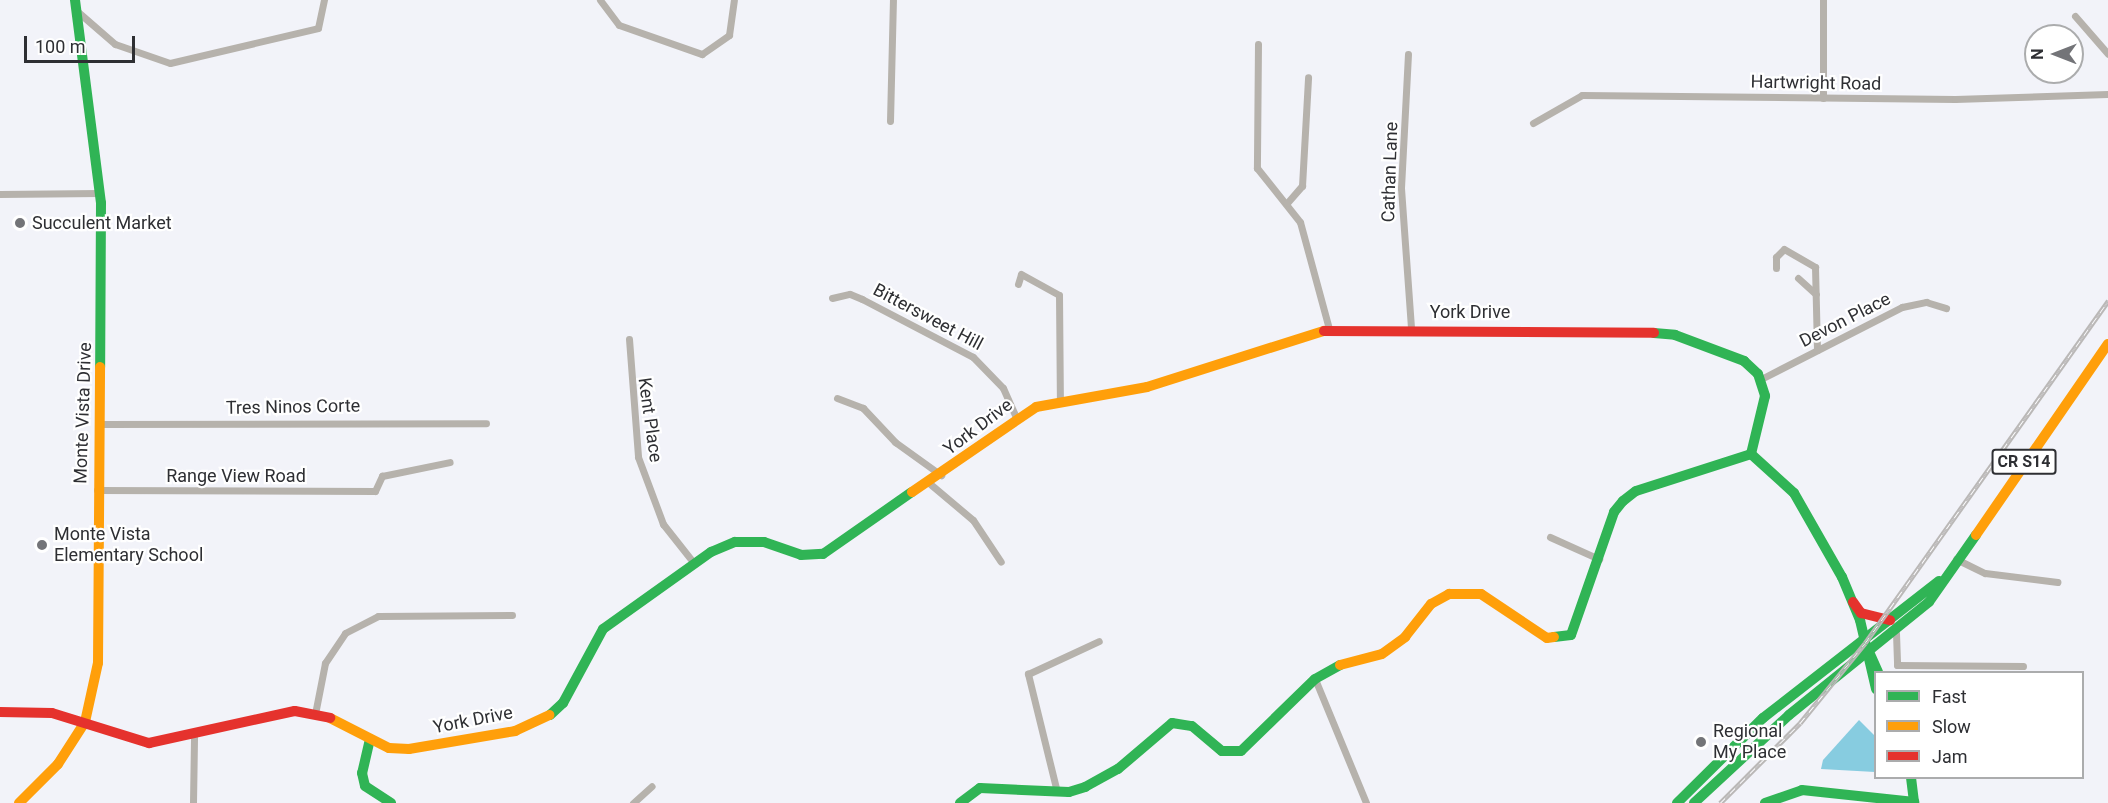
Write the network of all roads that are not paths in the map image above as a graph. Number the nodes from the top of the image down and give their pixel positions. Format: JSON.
{"nodes":[{"id":1,"x":75,"y":0,"type":"edge"},
{"id":2,"x":324,"y":0,"type":"edge"},
{"id":3,"x":600,"y":0,"type":"edge"},
{"id":4,"x":734,"y":0,"type":"edge"},
{"id":5,"x":893,"y":0,"type":"edge"},
{"id":6,"x":1823,"y":0,"type":"edge"},
{"id":7,"x":78,"y":12,"type":"junction"},
{"id":8,"x":2075,"y":16,"type":"dead end"},
{"id":9,"x":1258,"y":44,"type":"dead end"},
{"id":10,"x":1408,"y":54,"type":"dead end"},
{"id":11,"x":2108,"y":54,"type":"edge"},
{"id":12,"x":1308,"y":77,"type":"dead end"},
{"id":13,"x":2108,"y":94,"type":"edge"},
{"id":14,"x":1823,"y":98,"type":"junction"},
{"id":15,"x":890,"y":121,"type":"dead end"},
{"id":16,"x":1533,"y":123,"type":"dead end"},
{"id":17,"x":0,"y":194,"type":"edge"},
{"id":18,"x":99,"y":194,"type":"junction"},
{"id":19,"x":1287,"y":203,"type":"junction"},
{"id":20,"x":1776,"y":268,"type":"dead end"},
{"id":21,"x":1798,"y":279,"type":"dead end"},
{"id":22,"x":1018,"y":284,"type":"dead end"},
{"id":23,"x":1817,"y":295,"type":"junction"},
{"id":24,"x":832,"y":298,"type":"dead end"},
{"id":25,"x":1946,"y":308,"type":"dead end"},
{"id":26,"x":1410,"y":328,"type":"junction"},
{"id":27,"x":1329,"y":329,"type":"junction"},
{"id":28,"x":629,"y":339,"type":"dead end"},
{"id":29,"x":2108,"y":344,"type":"edge"},
{"id":30,"x":1817,"y":350,"type":"junction"},
{"id":31,"x":1761,"y":379,"type":"junction"},
{"id":32,"x":837,"y":398,"type":"dead end"},
{"id":33,"x":1060,"y":400,"type":"junction"},
{"id":34,"x":1016,"y":417,"type":"junction"},
{"id":35,"x":486,"y":423,"type":"dead end"},
{"id":36,"x":102,"y":424,"type":"junction"},
{"id":37,"x":1751,"y":454,"type":"junction"},
{"id":38,"x":450,"y":462,"type":"dead end"},
{"id":39,"x":941,"y":475,"type":"junction"},
{"id":40,"x":929,"y":483,"type":"junction"},
{"id":41,"x":97,"y":489,"type":"junction"},
{"id":42,"x":1550,"y":537,"type":"dead end"},
{"id":43,"x":1599,"y":559,"type":"junction"},
{"id":44,"x":1956,"y":560,"type":"junction"},
{"id":45,"x":693,"y":562,"type":"junction"},
{"id":46,"x":1001,"y":562,"type":"dead end"},
{"id":47,"x":1939,"y":581,"type":"junction"},
{"id":48,"x":2056,"y":582,"type":"dead end"},
{"id":49,"x":1852,"y":602,"type":"junction"},
{"id":50,"x":512,"y":615,"type":"dead end"},
{"id":51,"x":1890,"y":620,"type":"junction"},
{"id":52,"x":1896,"y":633,"type":"junction"},
{"id":53,"x":1099,"y":640,"type":"dead end"},
{"id":54,"x":1864,"y":643,"type":"junction"},
{"id":55,"x":1867,"y":656,"type":"junction"},
{"id":56,"x":1897,"y":665,"type":"junction"},
{"id":57,"x":2023,"y":666,"type":"dead end"},
{"id":58,"x":1877,"y":671,"type":"edge"},
{"id":59,"x":1894,"y":671,"type":"edge"},
{"id":60,"x":1315,"y":680,"type":"junction"},
{"id":61,"x":1874,"y":685,"type":"edge"},
{"id":62,"x":0,"y":712,"type":"edge"},
{"id":63,"x":315,"y":714,"type":"junction"},
{"id":64,"x":85,"y":722,"type":"junction"},
{"id":65,"x":194,"y":737,"type":"junction"},
{"id":66,"x":370,"y":739,"type":"junction"},
{"id":67,"x":1740,"y":759,"type":"junction"},
{"id":68,"x":1911,"y":779,"type":"edge"},
{"id":69,"x":652,"y":786,"type":"dead end"},
{"id":70,"x":1840,"y":790,"type":"junction"},
{"id":71,"x":1057,"y":792,"type":"junction"},
{"id":72,"x":1770,"y":802,"type":"edge"},
{"id":73,"x":1915,"y":802,"type":"edge"},
{"id":74,"x":19,"y":803,"type":"edge"},
{"id":75,"x":193,"y":803,"type":"edge"},
{"id":76,"x":392,"y":803,"type":"edge"},
{"id":77,"x":633,"y":803,"type":"edge"},
{"id":78,"x":960,"y":803,"type":"edge"},
{"id":79,"x":1366,"y":803,"type":"edge"},
{"id":80,"x":1677,"y":803,"type":"edge"},
{"id":81,"x":1694,"y":803,"type":"edge"},
{"id":82,"x":1838,"y":803,"type":"edge"}],
"edges":[{"from":1,"to":7,"type":"street","name":"Monte Vista Drive"},
{"from":2,"to":7,"type":"street"},
{"from":3,"to":4,"type":"street"},
{"from":5,"to":15,"type":"street"},
{"from":6,"to":14,"type":"street"},
{"from":7,"to":18,"type":"street","name":"Monte Vista Drive"},
{"from":8,"to":11,"type":"street"},
{"from":9,"to":19,"type":"street"},
{"from":10,"to":26,"type":"street","name":"Cathan Lane"},
{"from":12,"to":19,"type":"street"},
{"from":13,"to":14,"type":"street","name":"Hartwright Road"},
{"from":14,"to":16,"type":"street","name":"Hartwright Road"},
{"from":17,"to":18,"type":"street"},
{"from":18,"to":36,"type":"street","name":"Monte Vista Drive"},
{"from":19,"to":27,"type":"street"},
{"from":20,"to":23,"type":"street"},
{"from":21,"to":23,"type":"street"},
{"from":22,"to":33,"type":"street"},
{"from":23,"to":30,"type":"street"},
{"from":24,"to":34,"type":"street","name":"Bittersweet Hill"},
{"from":25,"to":30,"type":"street","name":"Devon Place"},
{"from":26,"to":27,"type":"street","name":"York Drive"},
{"from":26,"to":31,"type":"street","name":"York Drive"},
{"from":27,"to":33,"type":"street","name":"York Drive"},
{"from":28,"to":45,"type":"street","name":"Kent Place"},
{"from":29,"to":44,"type":"street","number":"CR S14"},
{"from":30,"to":31,"type":"street","name":"Devon Place"},
{"from":31,"to":37,"type":"street"},
{"from":32,"to":39,"type":"street"},
{"from":33,"to":34,"type":"street","name":"York Drive"},
{"from":34,"to":39,"type":"street","name":"York Drive"},
{"from":35,"to":36,"type":"street","name":"Tres Ninos Corte"},
{"from":36,"to":41,"type":"street","name":"Monte Vista Drive"},
{"from":37,"to":43,"type":"street"},
{"from":37,"to":49,"type":"street"},
{"from":38,"to":41,"type":"street","name":"Range View Road"},
{"from":39,"to":40,"type":"street","name":"York Drive"},
{"from":40,"to":45,"type":"street","name":"York Drive"},
{"from":40,"to":46,"type":"street"},
{"from":41,"to":64,"type":"street","name":"Monte Vista Drive"},
{"from":42,"to":43,"type":"street"},
{"from":43,"to":60,"type":"street"},
{"from":44,"to":47,"type":"street","number":"CR S14"},
{"from":44,"to":48,"type":"street"},
{"from":45,"to":66,"type":"street","name":"York Drive"},
{"from":47,"to":51,"type":"street","number":"CR S14"},
{"from":47,"to":52,"type":"street","number":"CR S14"},
{"from":49,"to":51,"type":"street"},
{"from":49,"to":54,"type":"street"},
{"from":50,"to":63,"type":"street"},
{"from":51,"to":54,"type":"street","number":"CR S14"},
{"from":52,"to":55,"type":"street","number":"CR S14"},
{"from":52,"to":56,"type":"street"},
{"from":53,"to":71,"type":"street"},
{"from":54,"to":55,"type":"street"},
{"from":54,"to":67,"type":"street"},
{"from":54,"to":80,"type":"street","number":"CR S14"},
{"from":55,"to":58,"type":"street"},
{"from":55,"to":61,"type":"street"},
{"from":55,"to":67,"type":"street","number":"CR S14"},
{"from":56,"to":57,"type":"street"},
{"from":56,"to":59,"type":"street"},
{"from":60,"to":71,"type":"street"},
{"from":60,"to":79,"type":"street"},
{"from":62,"to":64,"type":"street","name":"York Drive"},
{"from":63,"to":65,"type":"street","name":"York Drive"},
{"from":63,"to":66,"type":"street","name":"York Drive"},
{"from":64,"to":65,"type":"street","name":"York Drive"},
{"from":64,"to":74,"type":"street","name":"Monte Vista Drive"},
{"from":65,"to":75,"type":"street"},
{"from":66,"to":76,"type":"street"},
{"from":67,"to":81,"type":"street","number":"CR S14"},
{"from":68,"to":73,"type":"street"},
{"from":69,"to":77,"type":"street"},
{"from":70,"to":72,"type":"street"},
{"from":70,"to":73,"type":"street"},
{"from":70,"to":82,"type":"street"},
{"from":71,"to":78,"type":"street"}]}
